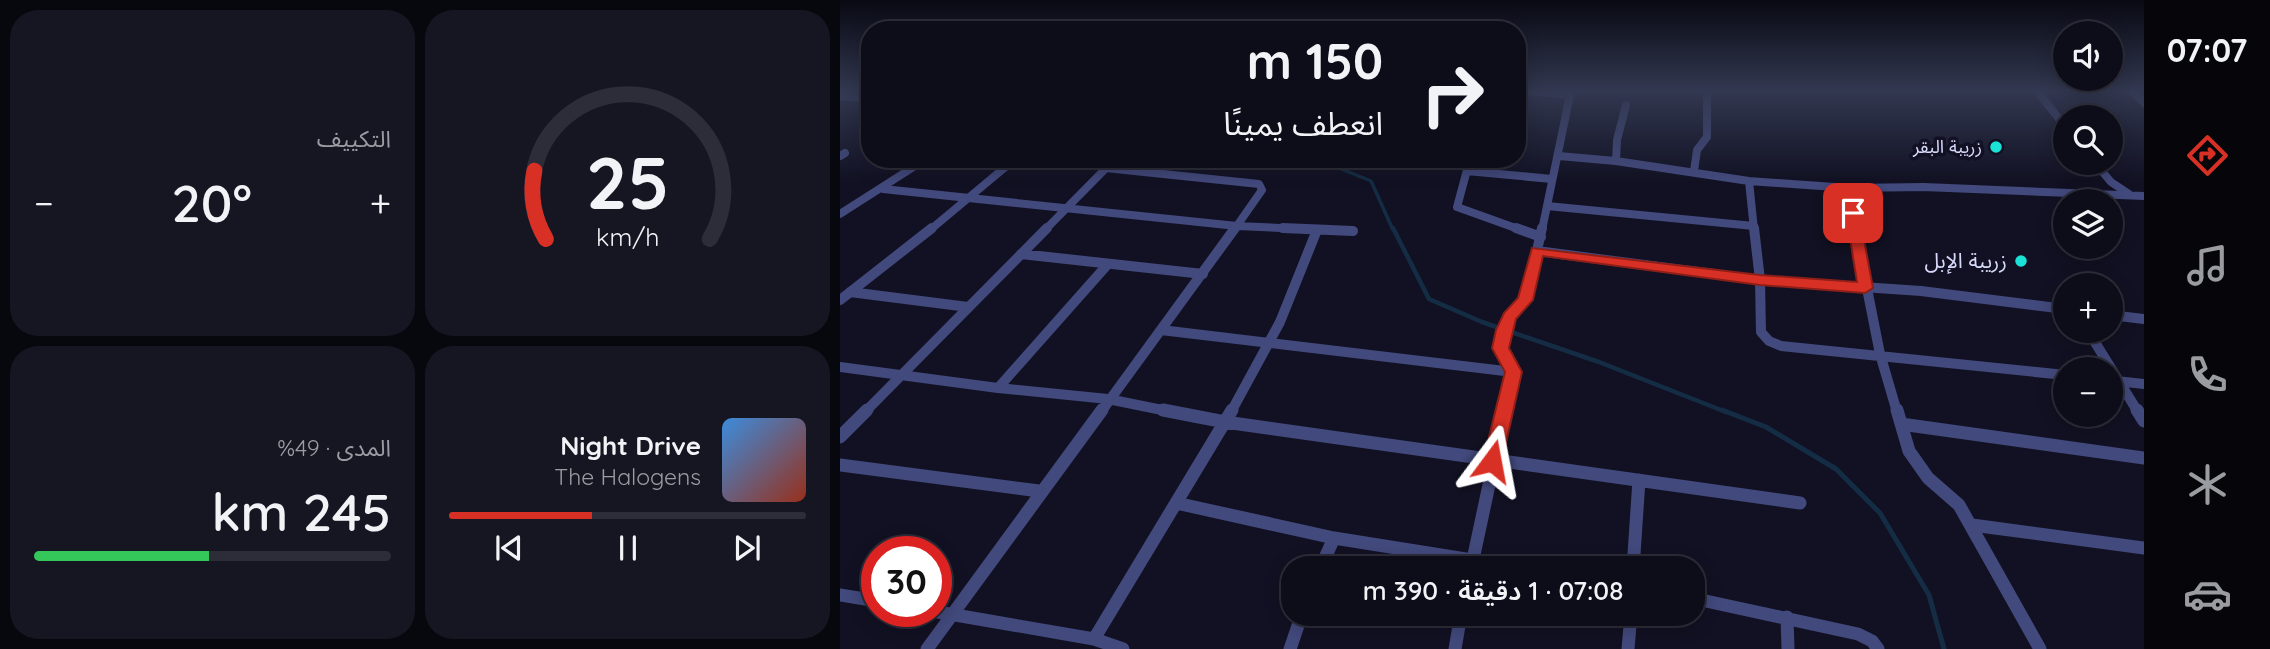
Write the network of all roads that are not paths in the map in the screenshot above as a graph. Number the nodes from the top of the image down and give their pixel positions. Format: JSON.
{"nodes":[{"id":1,"x":1566,"y":120,"type":"edge"},
{"id":2,"x":1622,"y":120,"type":"edge"},
{"id":3,"x":1707,"y":120,"type":"edge"},
{"id":4,"x":1559,"y":156,"type":"junction"},
{"id":5,"x":1616,"y":161,"type":"junction"},
{"id":6,"x":913,"y":168,"type":"edge"},
{"id":7,"x":1005,"y":168,"type":"edge"},
{"id":8,"x":1106,"y":168,"type":"joint"},
{"id":9,"x":1468,"y":168,"type":"edge"},
{"id":10,"x":1467,"y":171,"type":"junction"},
{"id":11,"x":1694,"y":171,"type":"junction"},
{"id":12,"x":2105,"y":175,"type":"edge"},
{"id":13,"x":1552,"y":179,"type":"junction"},
{"id":14,"x":1749,"y":181,"type":"junction"},
{"id":15,"x":1849,"y":188,"type":"junction"},
{"id":16,"x":883,"y":189,"type":"junction"},
{"id":17,"x":2132,"y":195,"type":"junction"},
{"id":18,"x":2144,"y":196,"type":"edge"},
{"id":19,"x":972,"y":197,"type":"junction"},
{"id":20,"x":1547,"y":206,"type":"junction"},
{"id":21,"x":1067,"y":207,"type":"junction"},
{"id":22,"x":840,"y":215,"type":"edge"},
{"id":23,"x":1237,"y":226,"type":"junction"},
{"id":24,"x":1754,"y":226,"type":"junction"},
{"id":25,"x":1317,"y":230,"type":"junction"},
{"id":26,"x":1353,"y":231,"type":"dead end"},
{"id":27,"x":1541,"y":237,"type":"junction"},
{"id":28,"x":1537,"y":251,"type":"junction"},
{"id":29,"x":1021,"y":254,"type":"junction"},
{"id":30,"x":1108,"y":264,"type":"junction"},
{"id":31,"x":1203,"y":274,"type":"junction"},
{"id":32,"x":1760,"y":280,"type":"junction"},
{"id":33,"x":1865,"y":288,"type":"junction"},
{"id":34,"x":850,"y":292,"type":"junction"},
{"id":35,"x":840,"y":300,"type":"edge"},
{"id":36,"x":968,"y":307,"type":"junction"},
{"id":37,"x":2053,"y":307,"type":"edge"},
{"id":38,"x":2123,"y":317,"type":"edge"},
{"id":39,"x":2144,"y":319,"type":"edge"},
{"id":40,"x":1161,"y":330,"type":"junction"},
{"id":41,"x":1267,"y":345,"type":"junction"},
{"id":42,"x":1880,"y":354,"type":"junction"},
{"id":43,"x":840,"y":367,"type":"edge"},
{"id":44,"x":1513,"y":372,"type":"junction"},
{"id":45,"x":2053,"y":374,"type":"edge"},
{"id":46,"x":900,"y":375,"type":"junction"},
{"id":47,"x":2123,"y":382,"type":"edge"},
{"id":48,"x":2144,"y":384,"type":"edge"},
{"id":49,"x":998,"y":388,"type":"junction"},
{"id":50,"x":2123,"y":392,"type":"edge"},
{"id":51,"x":1108,"y":399,"type":"junction"},
{"id":52,"x":2144,"y":421,"type":"edge"},
{"id":53,"x":1225,"y":422,"type":"junction"},
{"id":54,"x":1901,"y":424,"type":"junction"},
{"id":55,"x":840,"y":437,"type":"edge"},
{"id":56,"x":2144,"y":458,"type":"edge"},
{"id":57,"x":1492,"y":461,"type":"junction"},
{"id":58,"x":840,"y":465,"type":"edge"},
{"id":59,"x":1639,"y":480,"type":"junction"},
{"id":60,"x":1039,"y":491,"type":"junction"},
{"id":61,"x":1800,"y":502,"type":"dead end"},
{"id":62,"x":1176,"y":503,"type":"junction"},
{"id":63,"x":1972,"y":525,"type":"junction"},
{"id":64,"x":1334,"y":538,"type":"junction"},
{"id":65,"x":2144,"y":548,"type":"edge"},
{"id":66,"x":1326,"y":556,"type":"edge"},
{"id":67,"x":1429,"y":556,"type":"edge"},
{"id":68,"x":1473,"y":556,"type":"edge"},
{"id":69,"x":1634,"y":556,"type":"edge"},
{"id":70,"x":840,"y":595,"type":"edge"},
{"id":71,"x":861,"y":598,"type":"edge"},
{"id":72,"x":1705,"y":601,"type":"edge"},
{"id":73,"x":952,"y":614,"type":"joint"},
{"id":74,"x":1787,"y":617,"type":"junction"},
{"id":75,"x":1298,"y":626,"type":"edge"},
{"id":76,"x":1459,"y":626,"type":"edge"},
{"id":77,"x":1629,"y":626,"type":"edge"},
{"id":78,"x":943,"y":627,"type":"edge"},
{"id":79,"x":1094,"y":639,"type":"junction"},
{"id":80,"x":927,"y":649,"type":"edge"},
{"id":81,"x":1123,"y":649,"type":"edge"},
{"id":82,"x":1290,"y":649,"type":"edge"},
{"id":83,"x":1455,"y":649,"type":"edge"},
{"id":84,"x":1628,"y":649,"type":"edge"},
{"id":85,"x":1788,"y":649,"type":"edge"},
{"id":86,"x":1878,"y":649,"type":"edge"},
{"id":87,"x":2040,"y":649,"type":"edge"}],
"edges":[{"from":1,"to":4,"type":"street"},
{"from":2,"to":5,"type":"street"},
{"from":3,"to":11,"type":"street"},
{"from":4,"to":5,"type":"street"},
{"from":4,"to":13,"type":"street"},
{"from":5,"to":11,"type":"street"},
{"from":6,"to":16,"type":"street"},
{"from":7,"to":19,"type":"street"},
{"from":8,"to":21,"type":"street"},
{"from":8,"to":23,"type":"street"},
{"from":9,"to":10,"type":"street"},
{"from":10,"to":13,"type":"street"},
{"from":10,"to":27,"type":"street"},
{"from":11,"to":14,"type":"street"},
{"from":12,"to":17,"type":"street"},
{"from":13,"to":20,"type":"street"},
{"from":14,"to":15,"type":"street"},
{"from":14,"to":24,"type":"street"},
{"from":15,"to":17,"type":"street"},
{"from":15,"to":33,"type":"street"},
{"from":16,"to":19,"type":"street"},
{"from":16,"to":22,"type":"street"},
{"from":17,"to":18,"type":"street"},
{"from":19,"to":21,"type":"street"},
{"from":19,"to":34,"type":"street"},
{"from":20,"to":24,"type":"street"},
{"from":20,"to":27,"type":"street"},
{"from":21,"to":23,"type":"street"},
{"from":21,"to":29,"type":"street"},
{"from":23,"to":25,"type":"street"},
{"from":23,"to":31,"type":"street"},
{"from":24,"to":32,"type":"street"},
{"from":25,"to":26,"type":"street"},
{"from":25,"to":41,"type":"street"},
{"from":27,"to":28,"type":"street"},
{"from":28,"to":32,"type":"street"},
{"from":28,"to":44,"type":"street"},
{"from":29,"to":30,"type":"street"},
{"from":29,"to":36,"type":"street"},
{"from":30,"to":31,"type":"street"},
{"from":30,"to":49,"type":"street"},
{"from":31,"to":40,"type":"street"},
{"from":32,"to":33,"type":"street"},
{"from":32,"to":42,"type":"street"},
{"from":33,"to":37,"type":"street"},
{"from":33,"to":42,"type":"street"},
{"from":34,"to":35,"type":"street"},
{"from":34,"to":36,"type":"street"},
{"from":36,"to":46,"type":"street"},
{"from":38,"to":39,"type":"street"},
{"from":40,"to":41,"type":"street"},
{"from":40,"to":51,"type":"street"},
{"from":41,"to":44,"type":"street"},
{"from":41,"to":53,"type":"street"},
{"from":42,"to":45,"type":"street"},
{"from":42,"to":54,"type":"street"},
{"from":43,"to":46,"type":"street"},
{"from":44,"to":57,"type":"street"},
{"from":46,"to":49,"type":"street"},
{"from":46,"to":55,"type":"street"},
{"from":47,"to":48,"type":"street"},
{"from":49,"to":51,"type":"street"},
{"from":50,"to":52,"type":"street"},
{"from":51,"to":53,"type":"street"},
{"from":51,"to":60,"type":"street"},
{"from":53,"to":57,"type":"street"},
{"from":53,"to":62,"type":"street"},
{"from":54,"to":56,"type":"street"},
{"from":54,"to":63,"type":"street"},
{"from":57,"to":59,"type":"street"},
{"from":57,"to":68,"type":"street"},
{"from":58,"to":60,"type":"street"},
{"from":59,"to":61,"type":"street"},
{"from":59,"to":69,"type":"street"},
{"from":60,"to":73,"type":"street"},
{"from":62,"to":64,"type":"street"},
{"from":62,"to":79,"type":"street"},
{"from":63,"to":65,"type":"street"},
{"from":63,"to":87,"type":"street"},
{"from":64,"to":66,"type":"street"},
{"from":64,"to":67,"type":"street"},
{"from":70,"to":71,"type":"street"},
{"from":72,"to":74,"type":"street"},
{"from":73,"to":79,"type":"street"},
{"from":74,"to":85,"type":"street"},
{"from":74,"to":86,"type":"street"},
{"from":75,"to":82,"type":"street"},
{"from":76,"to":83,"type":"street"},
{"from":77,"to":84,"type":"street"},
{"from":78,"to":80,"type":"street"},
{"from":79,"to":81,"type":"street"}]}
